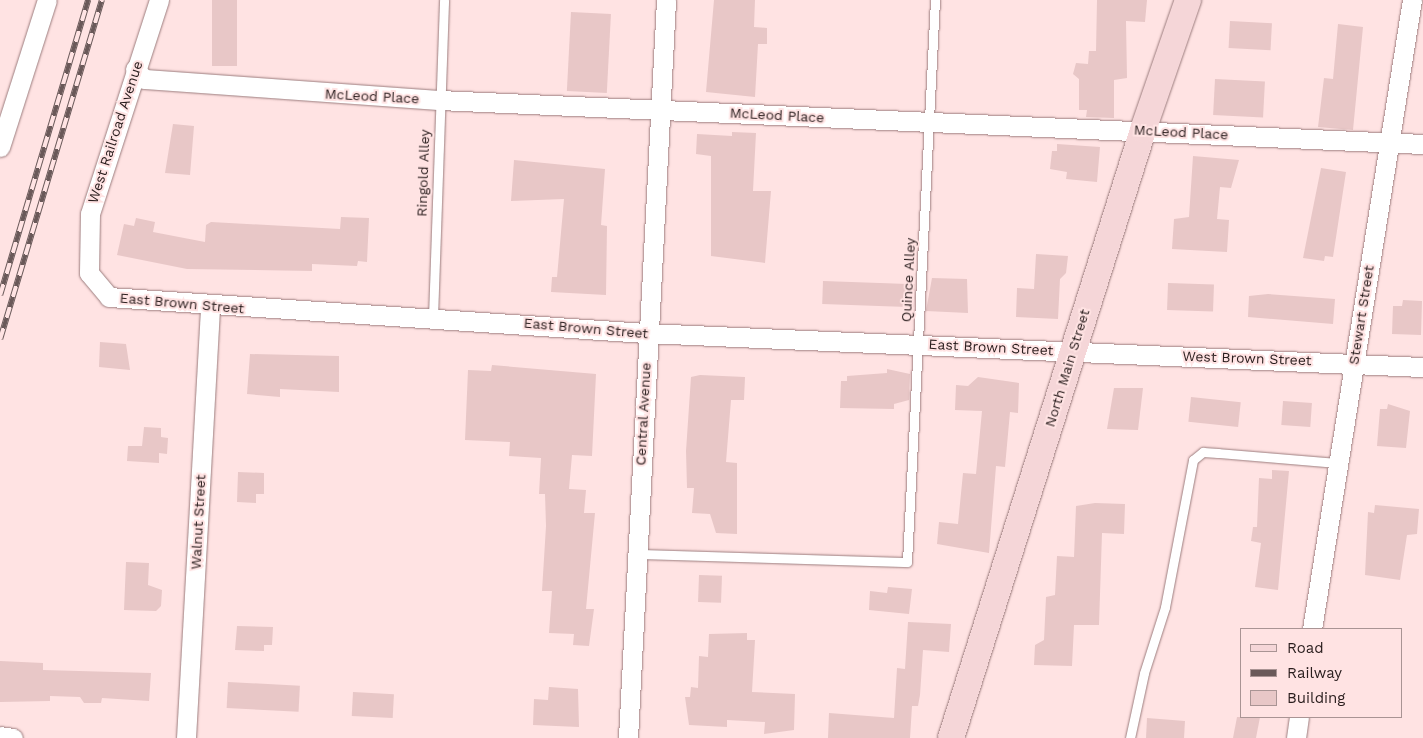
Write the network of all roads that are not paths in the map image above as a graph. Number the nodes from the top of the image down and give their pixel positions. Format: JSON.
{"nodes":[{"id":1,"x":47,"y":0,"type":"edge"},
{"id":2,"x":159,"y":0,"type":"edge"},
{"id":3,"x":444,"y":0,"type":"edge"},
{"id":4,"x":666,"y":0,"type":"edge"},
{"id":5,"x":935,"y":0,"type":"edge"},
{"id":6,"x":1188,"y":0,"type":"edge"},
{"id":7,"x":1412,"y":0,"type":"edge"},
{"id":8,"x":135,"y":69,"type":"junction"},
{"id":9,"x":438,"y":100,"type":"junction"},
{"id":10,"x":659,"y":110,"type":"junction"},
{"id":11,"x":930,"y":122,"type":"junction"},
{"id":12,"x":1143,"y":130,"type":"junction"},
{"id":13,"x":1,"y":141,"type":"edge"},
{"id":14,"x":1390,"y":141,"type":"junction"},
{"id":15,"x":1423,"y":144,"type":"edge"},
{"id":16,"x":102,"y":293,"type":"joint"},
{"id":17,"x":210,"y":307,"type":"junction"},
{"id":18,"x":433,"y":317,"type":"junction"},
{"id":19,"x":646,"y":333,"type":"junction"},
{"id":20,"x":919,"y":343,"type":"junction"},
{"id":21,"x":1071,"y":351,"type":"junction"},
{"id":22,"x":1353,"y":364,"type":"junction"},
{"id":23,"x":1423,"y":367,"type":"edge"},
{"id":24,"x":1336,"y":463,"type":"junction"},
{"id":25,"x":637,"y":554,"type":"junction"},
{"id":26,"x":1312,"y":628,"type":"edge"},
{"id":27,"x":1299,"y":718,"type":"edge"},
{"id":28,"x":0,"y":736,"type":"edge"},
{"id":29,"x":13,"y":738,"type":"edge"},
{"id":30,"x":186,"y":738,"type":"edge"},
{"id":31,"x":628,"y":738,"type":"edge"},
{"id":32,"x":951,"y":738,"type":"edge"},
{"id":33,"x":1130,"y":738,"type":"edge"},
{"id":34,"x":1296,"y":738,"type":"edge"}],
"edges":[{"from":1,"to":13,"type":"street"},
{"from":2,"to":8,"type":"street","name":"West Railroad Avenue"},
{"from":3,"to":9,"type":"lane","name":"Ringold Alley"},
{"from":4,"to":10,"type":"street","name":"Central Avenue"},
{"from":5,"to":11,"type":"lane","name":"Quince Alley"},
{"from":6,"to":12,"type":"street","name":"North Main Street"},
{"from":7,"to":14,"type":"street","name":"Stewart Street"},
{"from":8,"to":9,"type":"street","name":"McLeod Place"},
{"from":8,"to":16,"type":"street","name":"West Railroad Avenue"},
{"from":9,"to":10,"type":"street","name":"McLeod Place"},
{"from":9,"to":18,"type":"lane","name":"Ringold Alley"},
{"from":10,"to":11,"type":"street","name":"McLeod Place"},
{"from":10,"to":19,"type":"street","name":"Central Avenue"},
{"from":11,"to":12,"type":"street","name":"McLeod Place"},
{"from":11,"to":20,"type":"lane","name":"Quince Alley"},
{"from":12,"to":14,"type":"street","name":"McLeod Place"},
{"from":12,"to":21,"type":"street","name":"North Main Street"},
{"from":14,"to":15,"type":"street","name":"McLeod Place"},
{"from":14,"to":22,"type":"street","name":"Stewart Street"},
{"from":16,"to":17,"type":"street","name":"East Brown Street"},
{"from":17,"to":18,"type":"street","name":"East Brown Street"},
{"from":17,"to":30,"type":"street","name":"Walnut Street"},
{"from":18,"to":19,"type":"street","name":"East Brown Street"},
{"from":19,"to":20,"type":"street","name":"East Brown Street"},
{"from":19,"to":25,"type":"street","name":"Central Avenue"},
{"from":20,"to":21,"type":"street","name":"East Brown Street"},
{"from":20,"to":25,"type":"lane","name":"Quince Alley"},
{"from":21,"to":22,"type":"street","name":"West Brown Street"},
{"from":21,"to":32,"type":"street","name":"North Main Street"},
{"from":22,"to":23,"type":"street","name":"West Brown Street"},
{"from":22,"to":24,"type":"street","name":"Stewart Street"},
{"from":24,"to":26,"type":"street","name":"Stewart Street"},
{"from":24,"to":33,"type":"lane"},
{"from":25,"to":31,"type":"street","name":"Central Avenue"},
{"from":27,"to":34,"type":"street"},
{"from":28,"to":29,"type":"street"}]}
